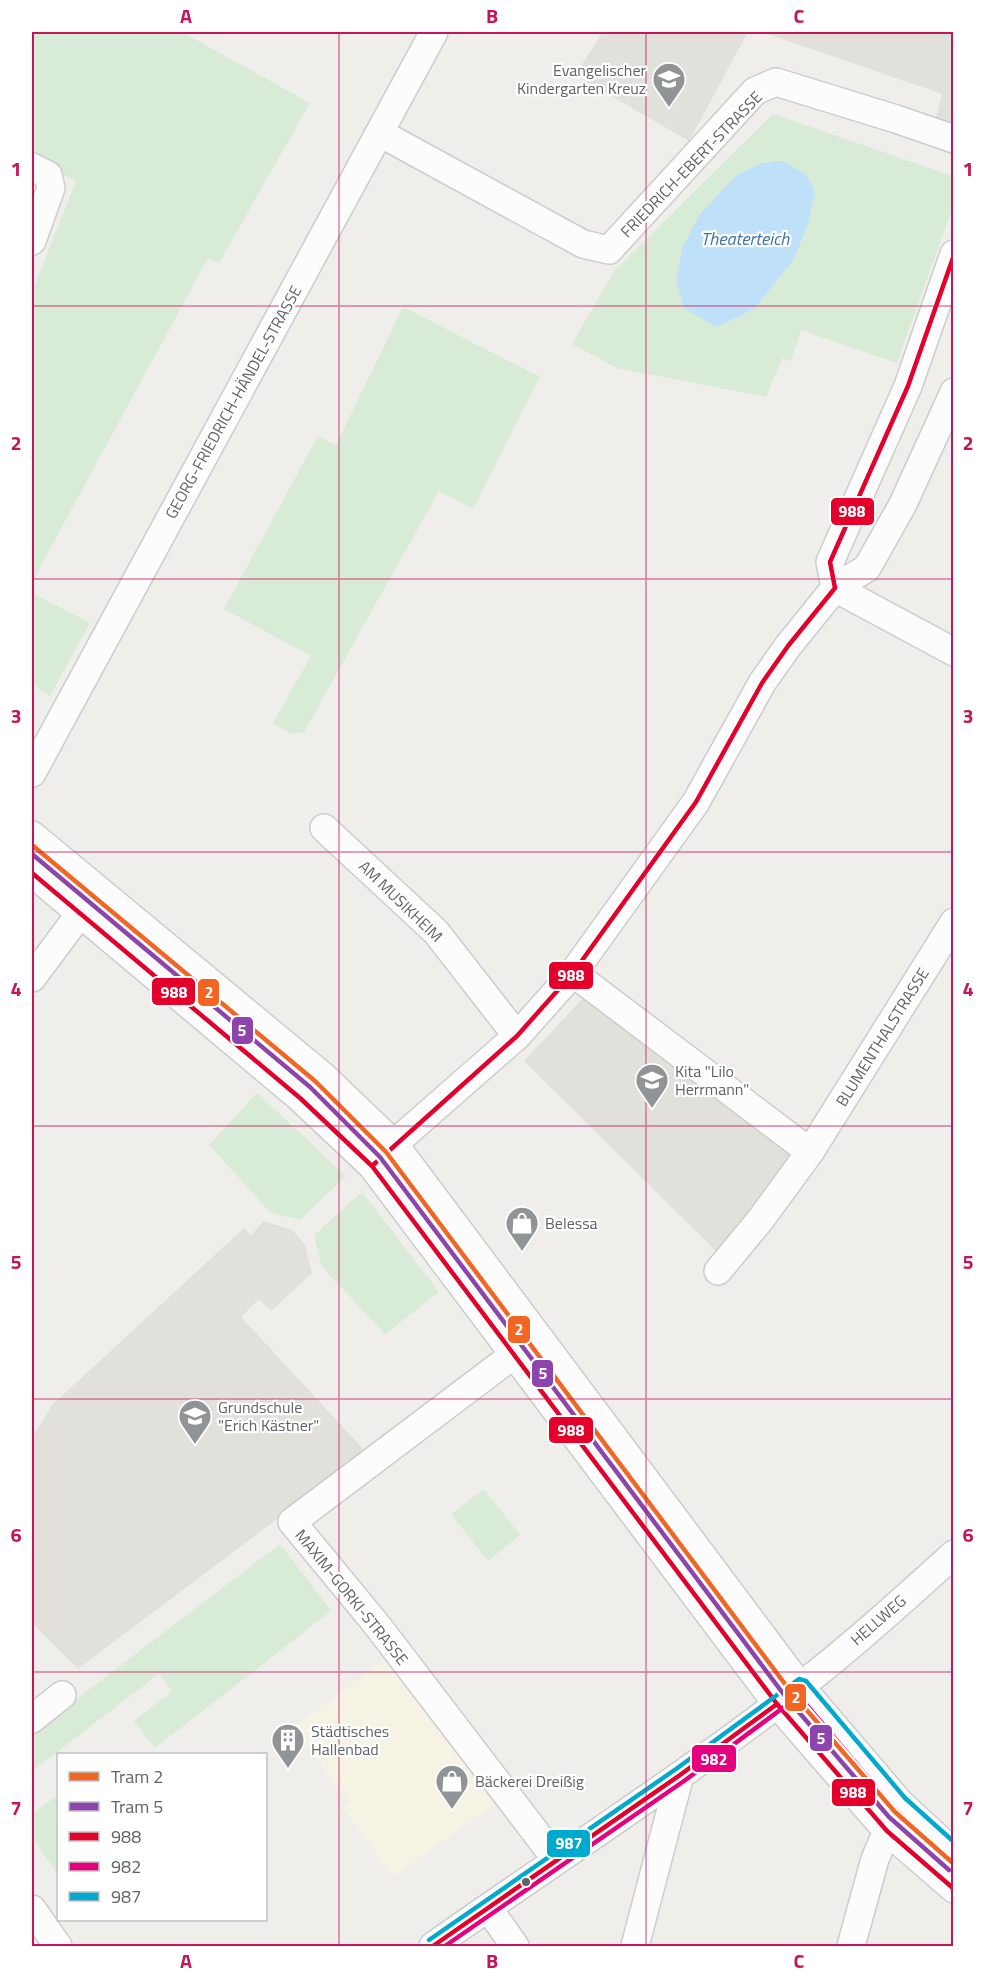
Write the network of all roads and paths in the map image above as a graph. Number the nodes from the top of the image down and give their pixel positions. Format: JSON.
{"nodes":[{"id":1,"x":424,"y":35,"type":"edge"},
{"id":2,"x":380,"y":133,"type":"junction"},
{"id":3,"x":954,"y":139,"type":"edge"},
{"id":4,"x":32,"y":167,"type":"edge"},
{"id":5,"x":32,"y":241,"type":"edge"},
{"id":6,"x":954,"y":254,"type":"edge"},
{"id":7,"x":954,"y":392,"type":"edge"},
{"id":8,"x":835,"y":588,"type":"junction"},
{"id":9,"x":954,"y":652,"type":"edge"},
{"id":10,"x":32,"y":773,"type":"edge"},
{"id":11,"x":324,"y":828,"type":"dead end"},
{"id":12,"x":32,"y":835,"type":"edge"},
{"id":13,"x":32,"y":873,"type":"edge"},
{"id":14,"x":99,"y":889,"type":"junction"},
{"id":15,"x":80,"y":914,"type":"junction"},
{"id":16,"x":954,"y":922,"type":"edge"},
{"id":17,"x":573,"y":973,"type":"junction"},
{"id":18,"x":32,"y":978,"type":"edge"},
{"id":19,"x":517,"y":1036,"type":"junction"},
{"id":20,"x":394,"y":1144,"type":"junction"},
{"id":21,"x":810,"y":1152,"type":"junction"},
{"id":22,"x":372,"y":1166,"type":"junction"},
{"id":23,"x":718,"y":1271,"type":"dead end"},
{"id":24,"x":538,"y":1336,"type":"junction"},
{"id":25,"x":513,"y":1355,"type":"junction"},
{"id":26,"x":954,"y":1554,"type":"edge"},
{"id":27,"x":800,"y":1686,"type":"junction"},
{"id":28,"x":62,"y":1695,"type":"dead end"},
{"id":29,"x":777,"y":1704,"type":"junction"},
{"id":30,"x":32,"y":1719,"type":"edge"},
{"id":31,"x":680,"y":1775,"type":"junction"},
{"id":32,"x":900,"y":1803,"type":"junction"},
{"id":33,"x":887,"y":1831,"type":"junction"},
{"id":34,"x":954,"y":1852,"type":"edge"},
{"id":35,"x":556,"y":1860,"type":"junction"},
{"id":36,"x":954,"y":1889,"type":"edge"},
{"id":37,"x":488,"y":1908,"type":"junction"},
{"id":38,"x":32,"y":1910,"type":"edge"},
{"id":39,"x":58,"y":1947,"type":"edge"},
{"id":40,"x":433,"y":1947,"type":"edge"},
{"id":41,"x":515,"y":1947,"type":"edge"},
{"id":42,"x":635,"y":1947,"type":"edge"},
{"id":43,"x":851,"y":1947,"type":"edge"}],
"edges":[{"from":1,"to":2,"type":"street","name":"GEORG-FRIEDRICH-HÄNDEL-STRASSE"},
{"from":2,"to":3,"type":"street","name":"FRIEDRICH-EBERT-STRASSE"},
{"from":2,"to":10,"type":"street","name":"GEORG-FRIEDRICH-HÄNDEL-STRASSE"},
{"from":4,"to":5,"type":"street"},
{"from":6,"to":8,"type":"street"},
{"from":7,"to":8,"type":"street"},
{"from":8,"to":9,"type":"street"},
{"from":8,"to":17,"type":"street"},
{"from":11,"to":19,"type":"street","name":"AM MUSIKHEIM"},
{"from":12,"to":14,"type":"street"},
{"from":13,"to":15,"type":"street"},
{"from":14,"to":15,"type":"street"},
{"from":14,"to":20,"type":"street"},
{"from":15,"to":18,"type":"street"},
{"from":15,"to":22,"type":"street"},
{"from":16,"to":21,"type":"street","name":"BLUMENTHALSTRASSE"},
{"from":17,"to":19,"type":"street"},
{"from":17,"to":21,"type":"street"},
{"from":19,"to":20,"type":"street"},
{"from":20,"to":22,"type":"street"},
{"from":20,"to":24,"type":"street"},
{"from":21,"to":23,"type":"street","name":"BLUMENTHALSTRASSE"},
{"from":22,"to":25,"type":"street"},
{"from":24,"to":25,"type":"street","name":"MAXIM-GORKI-STRASSE"},
{"from":24,"to":27,"type":"street"},
{"from":25,"to":29,"type":"street"},
{"from":25,"to":35,"type":"street","name":"MAXIM-GORKI-STRASSE"},
{"from":26,"to":27,"type":"street","name":"HELLWEG"},
{"from":27,"to":29,"type":"street","name":"HELLWEG"},
{"from":27,"to":32,"type":"street"},
{"from":28,"to":30,"type":"street"},
{"from":29,"to":31,"type":"street","name":"HELLWEG"},
{"from":29,"to":33,"type":"street"},
{"from":31,"to":35,"type":"street","name":"HELLWEG"},
{"from":31,"to":42,"type":"street"},
{"from":32,"to":33,"type":"street"},
{"from":32,"to":34,"type":"street"},
{"from":33,"to":36,"type":"street"},
{"from":33,"to":43,"type":"street"},
{"from":35,"to":37,"type":"street","name":"HELLWEG"},
{"from":37,"to":40,"type":"street","name":"HELLWEG"},
{"from":37,"to":41,"type":"street"},
{"from":38,"to":39,"type":"street"}]}
